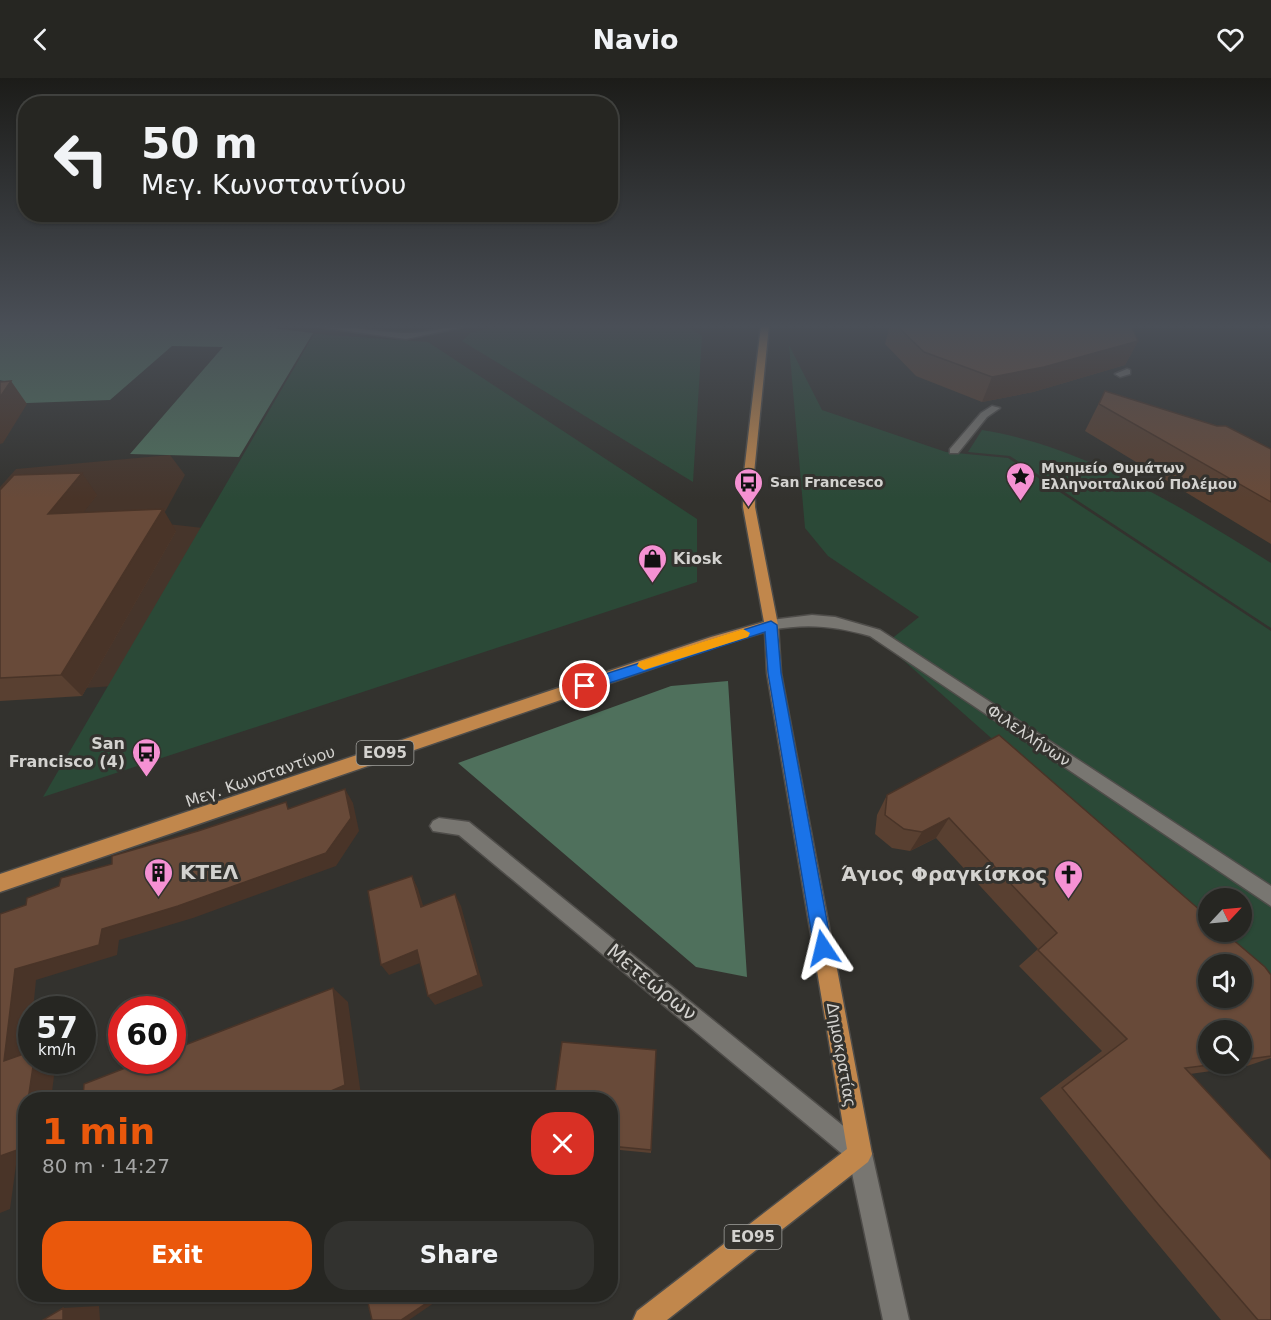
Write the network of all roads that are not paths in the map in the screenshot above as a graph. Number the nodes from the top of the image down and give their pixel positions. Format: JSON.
{"nodes":[{"id":1,"x":758,"y":383,"type":"edge"},
{"id":2,"x":996,"y":408,"type":"edge"},
{"id":3,"x":954,"y":451,"type":"dead end"},
{"id":4,"x":771,"y":625,"type":"junction"},
{"id":5,"x":438,"y":826,"type":"dead end"},
{"id":6,"x":0,"y":883,"type":"edge"},
{"id":7,"x":1271,"y":897,"type":"edge"},
{"id":8,"x":860,"y":1154,"type":"junction"},
{"id":9,"x":646,"y":1320,"type":"edge"},
{"id":10,"x":896,"y":1320,"type":"edge"}],
"edges":[{"from":1,"to":4,"type":"main road","name":"Δημοκρατίας"},
{"from":2,"to":3,"type":"street"},
{"from":4,"to":6,"type":"main road","name":"Μεγ. Κωνσταντίνου","number":"ΕΟ95"},
{"from":4,"to":7,"type":"street","name":"Φιλελλήνων"},
{"from":4,"to":8,"type":"main road","name":"Δημοκρατίας"},
{"from":5,"to":8,"type":"street","name":"Μετεώρων"},
{"from":8,"to":9,"type":"main road","number":"ΕΟ95"},
{"from":8,"to":10,"type":"street","name":"Δημοκρατίας"}]}
